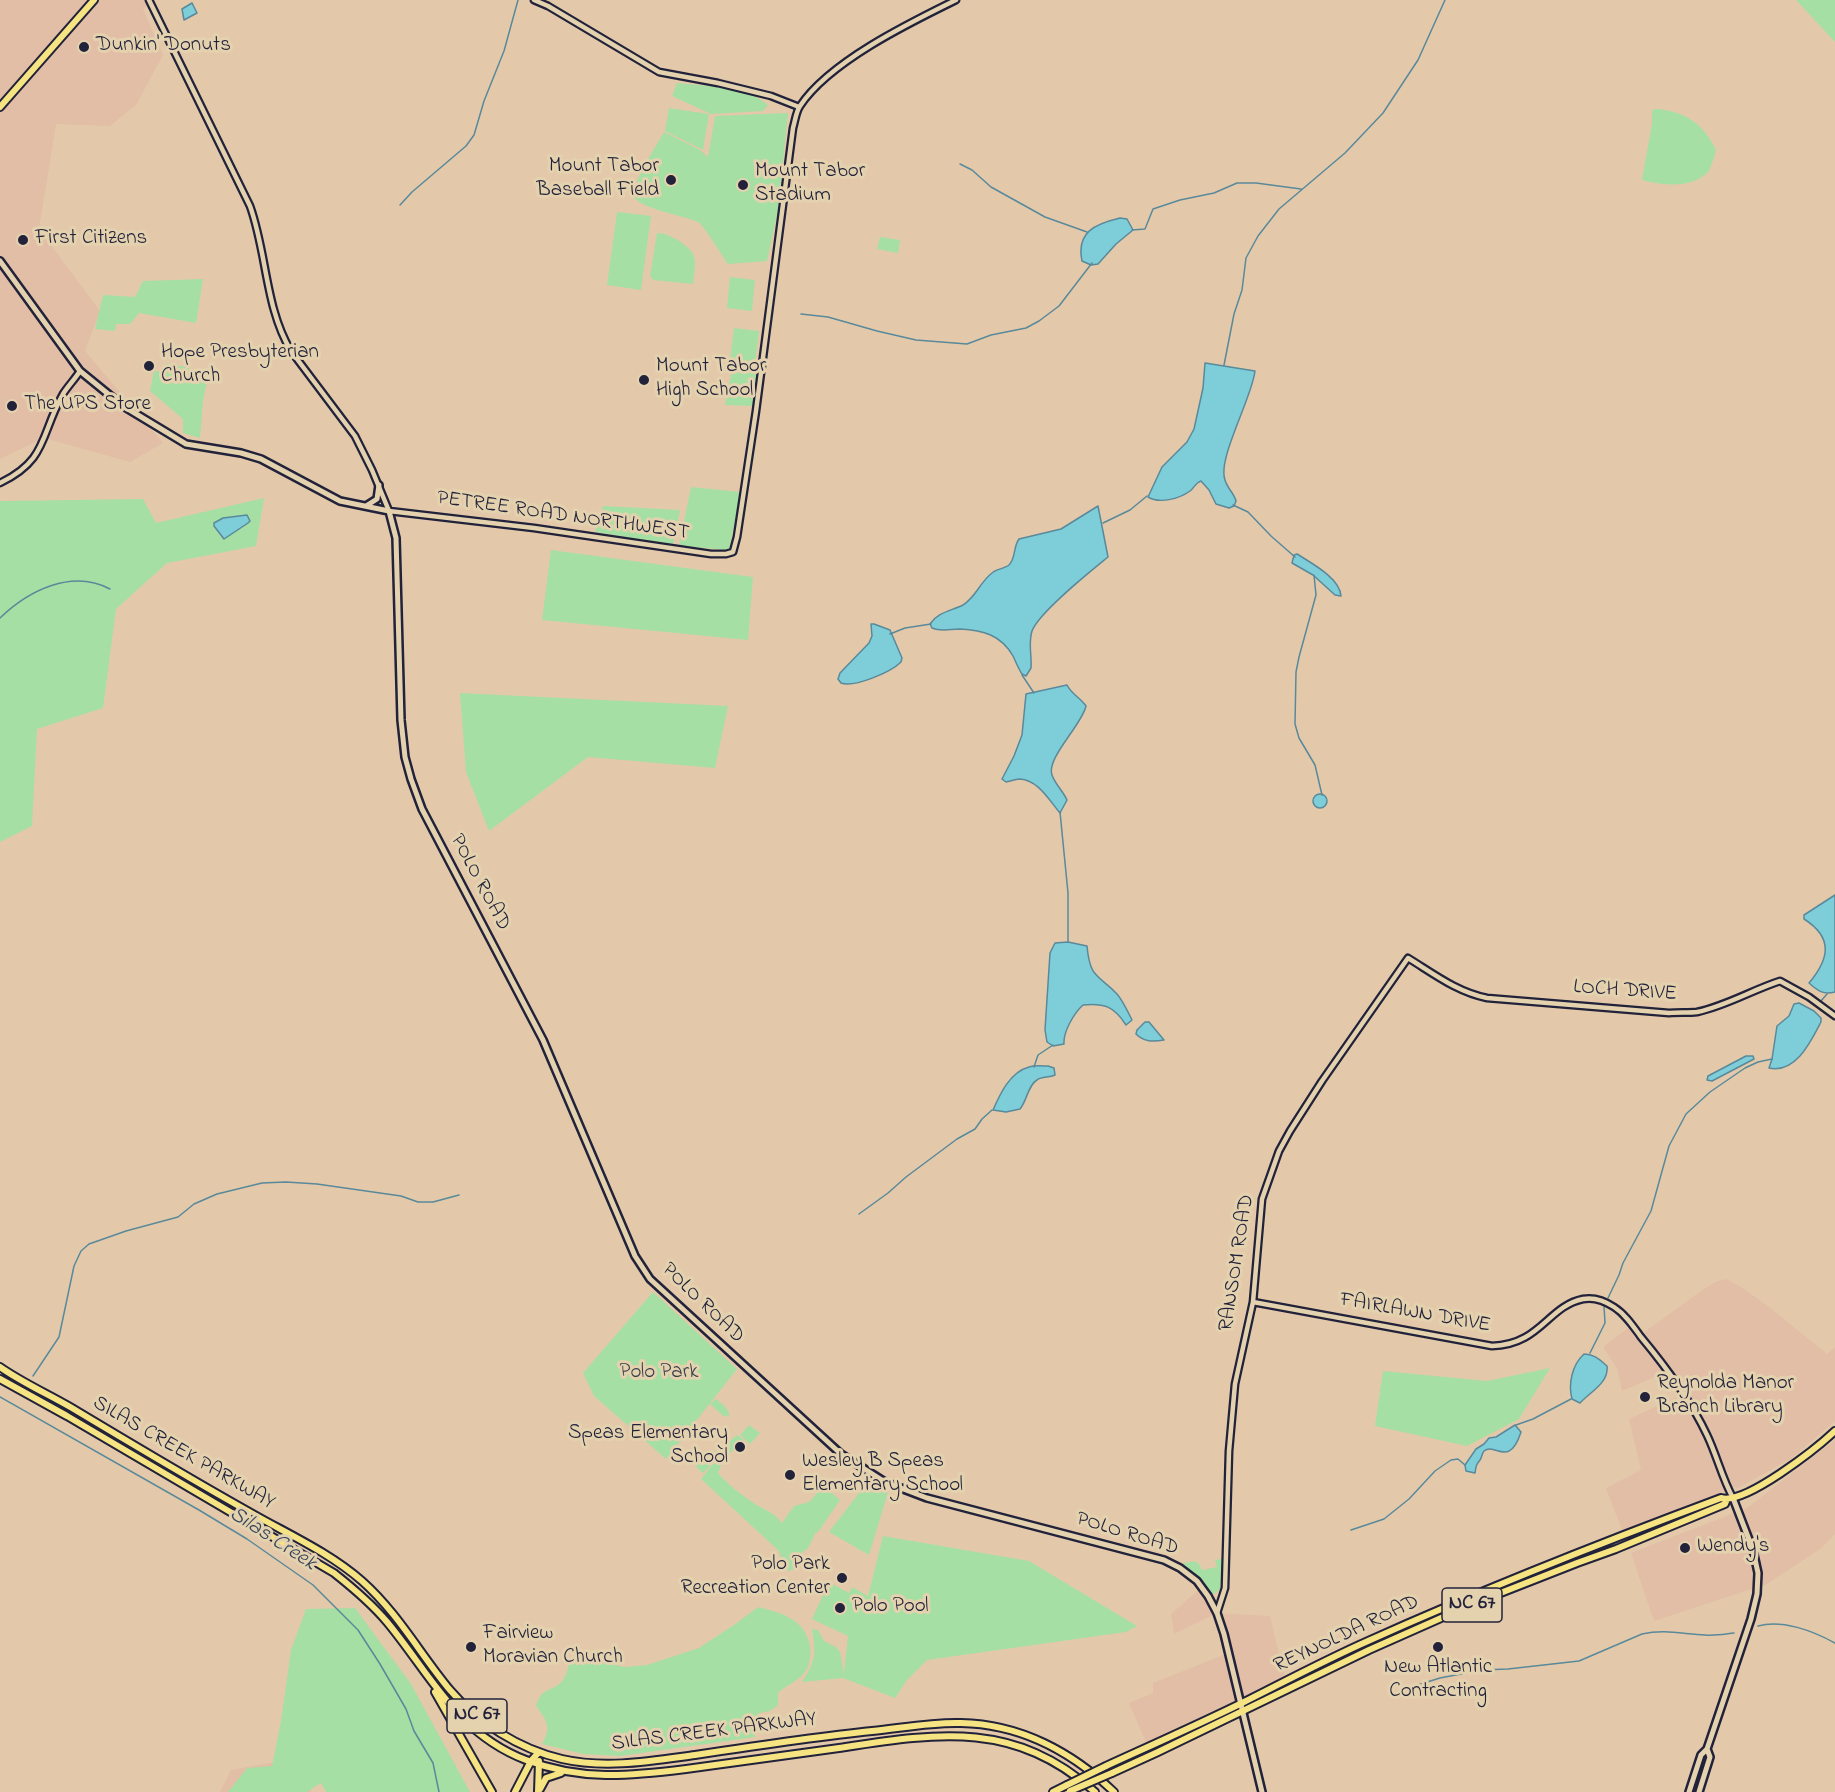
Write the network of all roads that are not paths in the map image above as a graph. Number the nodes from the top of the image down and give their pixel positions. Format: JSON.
{"nodes":[{"id":1,"x":94,"y":0,"type":"edge"},
{"id":2,"x":149,"y":0,"type":"edge"},
{"id":3,"x":534,"y":0,"type":"edge"},
{"id":4,"x":956,"y":0,"type":"edge"},
{"id":5,"x":0,"y":107,"type":"edge"},
{"id":6,"x":799,"y":107,"type":"junction"},
{"id":7,"x":0,"y":261,"type":"edge"},
{"id":8,"x":80,"y":372,"type":"junction"},
{"id":9,"x":0,"y":483,"type":"edge"},
{"id":10,"x":379,"y":485,"type":"junction"},
{"id":11,"x":364,"y":506,"type":"junction"},
{"id":12,"x":389,"y":511,"type":"junction"},
{"id":13,"x":1408,"y":958,"type":"joint"},
{"id":14,"x":1835,"y":1016,"type":"edge"},
{"id":15,"x":1253,"y":1302,"type":"junction"},
{"id":16,"x":0,"y":1367,"type":"edge"},
{"id":17,"x":0,"y":1379,"type":"edge"},
{"id":18,"x":1835,"y":1431,"type":"edge"},
{"id":19,"x":1730,"y":1499,"type":"junction"},
{"id":20,"x":1217,"y":1613,"type":"junction"},
{"id":21,"x":426,"y":1676,"type":"junction"},
{"id":22,"x":1241,"y":1707,"type":"junction"},
{"id":23,"x":1707,"y":1749,"type":"junction"},
{"id":24,"x":539,"y":1752,"type":"junction"},
{"id":25,"x":531,"y":1761,"type":"junction"},
{"id":26,"x":539,"y":1764,"type":"junction"},
{"id":27,"x":566,"y":1772,"type":"junction"},
{"id":28,"x":1068,"y":1790,"type":"edge"},
{"id":29,"x":492,"y":1792,"type":"edge"},
{"id":30,"x":515,"y":1792,"type":"edge"},
{"id":31,"x":538,"y":1792,"type":"edge"},
{"id":32,"x":1053,"y":1792,"type":"edge"},
{"id":33,"x":1095,"y":1792,"type":"edge"},
{"id":34,"x":1114,"y":1792,"type":"edge"},
{"id":35,"x":1262,"y":1792,"type":"edge"},
{"id":36,"x":1689,"y":1792,"type":"edge"},
{"id":37,"x":1699,"y":1792,"type":"edge"}],
"edges":[{"from":1,"to":5,"type":"main road"},
{"from":2,"to":10,"type":"street"},
{"from":3,"to":6,"type":"street"},
{"from":4,"to":6,"type":"street"},
{"from":6,"to":12,"type":"street","name":"PETREE ROAD NORTHWEST"},
{"from":7,"to":8,"type":"main road"},
{"from":8,"to":9,"type":"street"},
{"from":8,"to":11,"type":"main road"},
{"from":10,"to":11,"type":"main road"},
{"from":10,"to":12,"type":"street"},
{"from":11,"to":12,"type":"main road"},
{"from":12,"to":20,"type":"main road","name":"POLO ROAD"},
{"from":13,"to":14,"type":"street","name":"LOCH DRIVE"},
{"from":13,"to":15,"type":"street","name":"RANSOM ROAD"},
{"from":15,"to":19,"type":"street","name":"FAIRLAWN DRIVE"},
{"from":15,"to":20,"type":"street","name":"RANSOM ROAD"},
{"from":16,"to":24,"type":"main road","name":"SILAS CREEK PARKWAY","number":"NC 67"},
{"from":17,"to":21,"type":"main road","name":"SILAS CREEK PARKWAY","number":"NC 67"},
{"from":18,"to":19,"type":"main road","name":"REYNOLDA ROAD","number":"NC 67"},
{"from":19,"to":22,"type":"main road","name":"REYNOLDA ROAD","number":"NC 67"},
{"from":19,"to":22,"type":"main road","name":"REYNOLDA ROAD","number":"NC 67"},
{"from":19,"to":23,"type":"main road"},
{"from":20,"to":22,"type":"main road","name":"POLO ROAD"},
{"from":21,"to":25,"type":"main road","name":"SILAS CREEK PARKWAY"},
{"from":21,"to":29,"type":"main road","number":"NC 67"},
{"from":22,"to":28,"type":"main road","name":"REYNOLDA ROAD","number":"NC 67","bridge":true},
{"from":22,"to":28,"type":"main road","name":"REYNOLDA ROAD","number":"NC 67","bridge":true},
{"from":22,"to":35,"type":"main road","name":"POLO ROAD"},
{"from":23,"to":36,"type":"main road"},
{"from":23,"to":37,"type":"main road"},
{"from":24,"to":25,"type":"main road"},
{"from":24,"to":26,"type":"main road"},
{"from":24,"to":34,"type":"main road","name":"SILAS CREEK PARKWAY"},
{"from":25,"to":26,"type":"main road","name":"SILAS CREEK PARKWAY"},
{"from":25,"to":30,"type":"main road"},
{"from":26,"to":27,"type":"main road","name":"SILAS CREEK PARKWAY"},
{"from":26,"to":31,"type":"main road"},
{"from":27,"to":31,"type":"main road"},
{"from":27,"to":33,"type":"main road","name":"SILAS CREEK PARKWAY"},
{"from":28,"to":32,"type":"main road","name":"REYNOLDA ROAD","number":"NC 67"}]}
